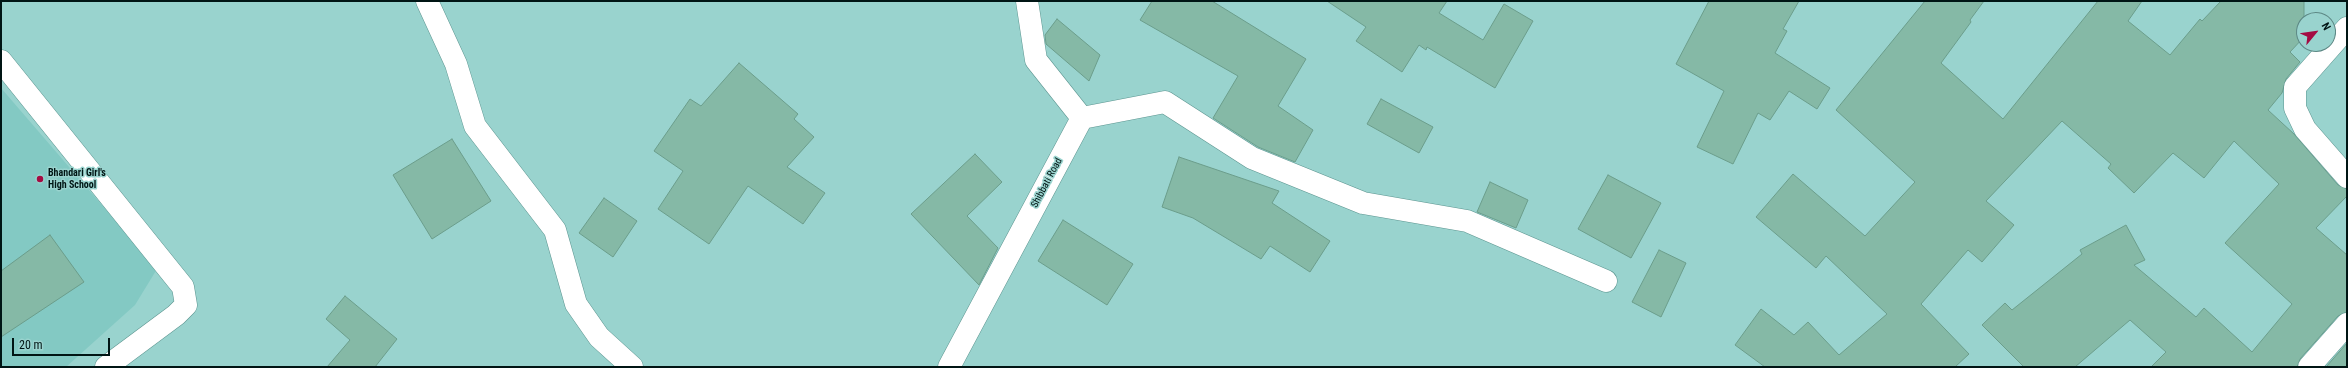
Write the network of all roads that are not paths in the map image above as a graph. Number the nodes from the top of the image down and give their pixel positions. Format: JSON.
{"nodes":[{"id":1,"x":427,"y":1,"type":"edge"},
{"id":2,"x":1026,"y":1,"type":"edge"},
{"id":3,"x":2347,"y":28,"type":"edge"},
{"id":4,"x":1,"y":61,"type":"edge"},
{"id":5,"x":1082,"y":118,"type":"junction"},
{"id":6,"x":2347,"y":177,"type":"edge"},
{"id":7,"x":1606,"y":281,"type":"dead end"},
{"id":8,"x":2347,"y":324,"type":"edge"},
{"id":9,"x":106,"y":367,"type":"edge"},
{"id":10,"x":632,"y":367,"type":"edge"},
{"id":11,"x":948,"y":367,"type":"edge"},
{"id":12,"x":2309,"y":367,"type":"edge"}],
"edges":[{"from":1,"to":10,"type":"street"},
{"from":2,"to":5,"type":"street"},
{"from":3,"to":6,"type":"street"},
{"from":4,"to":9,"type":"street"},
{"from":5,"to":7,"type":"street"},
{"from":5,"to":11,"type":"street","name":"Shibbati Road"},
{"from":8,"to":12,"type":"street"}]}
